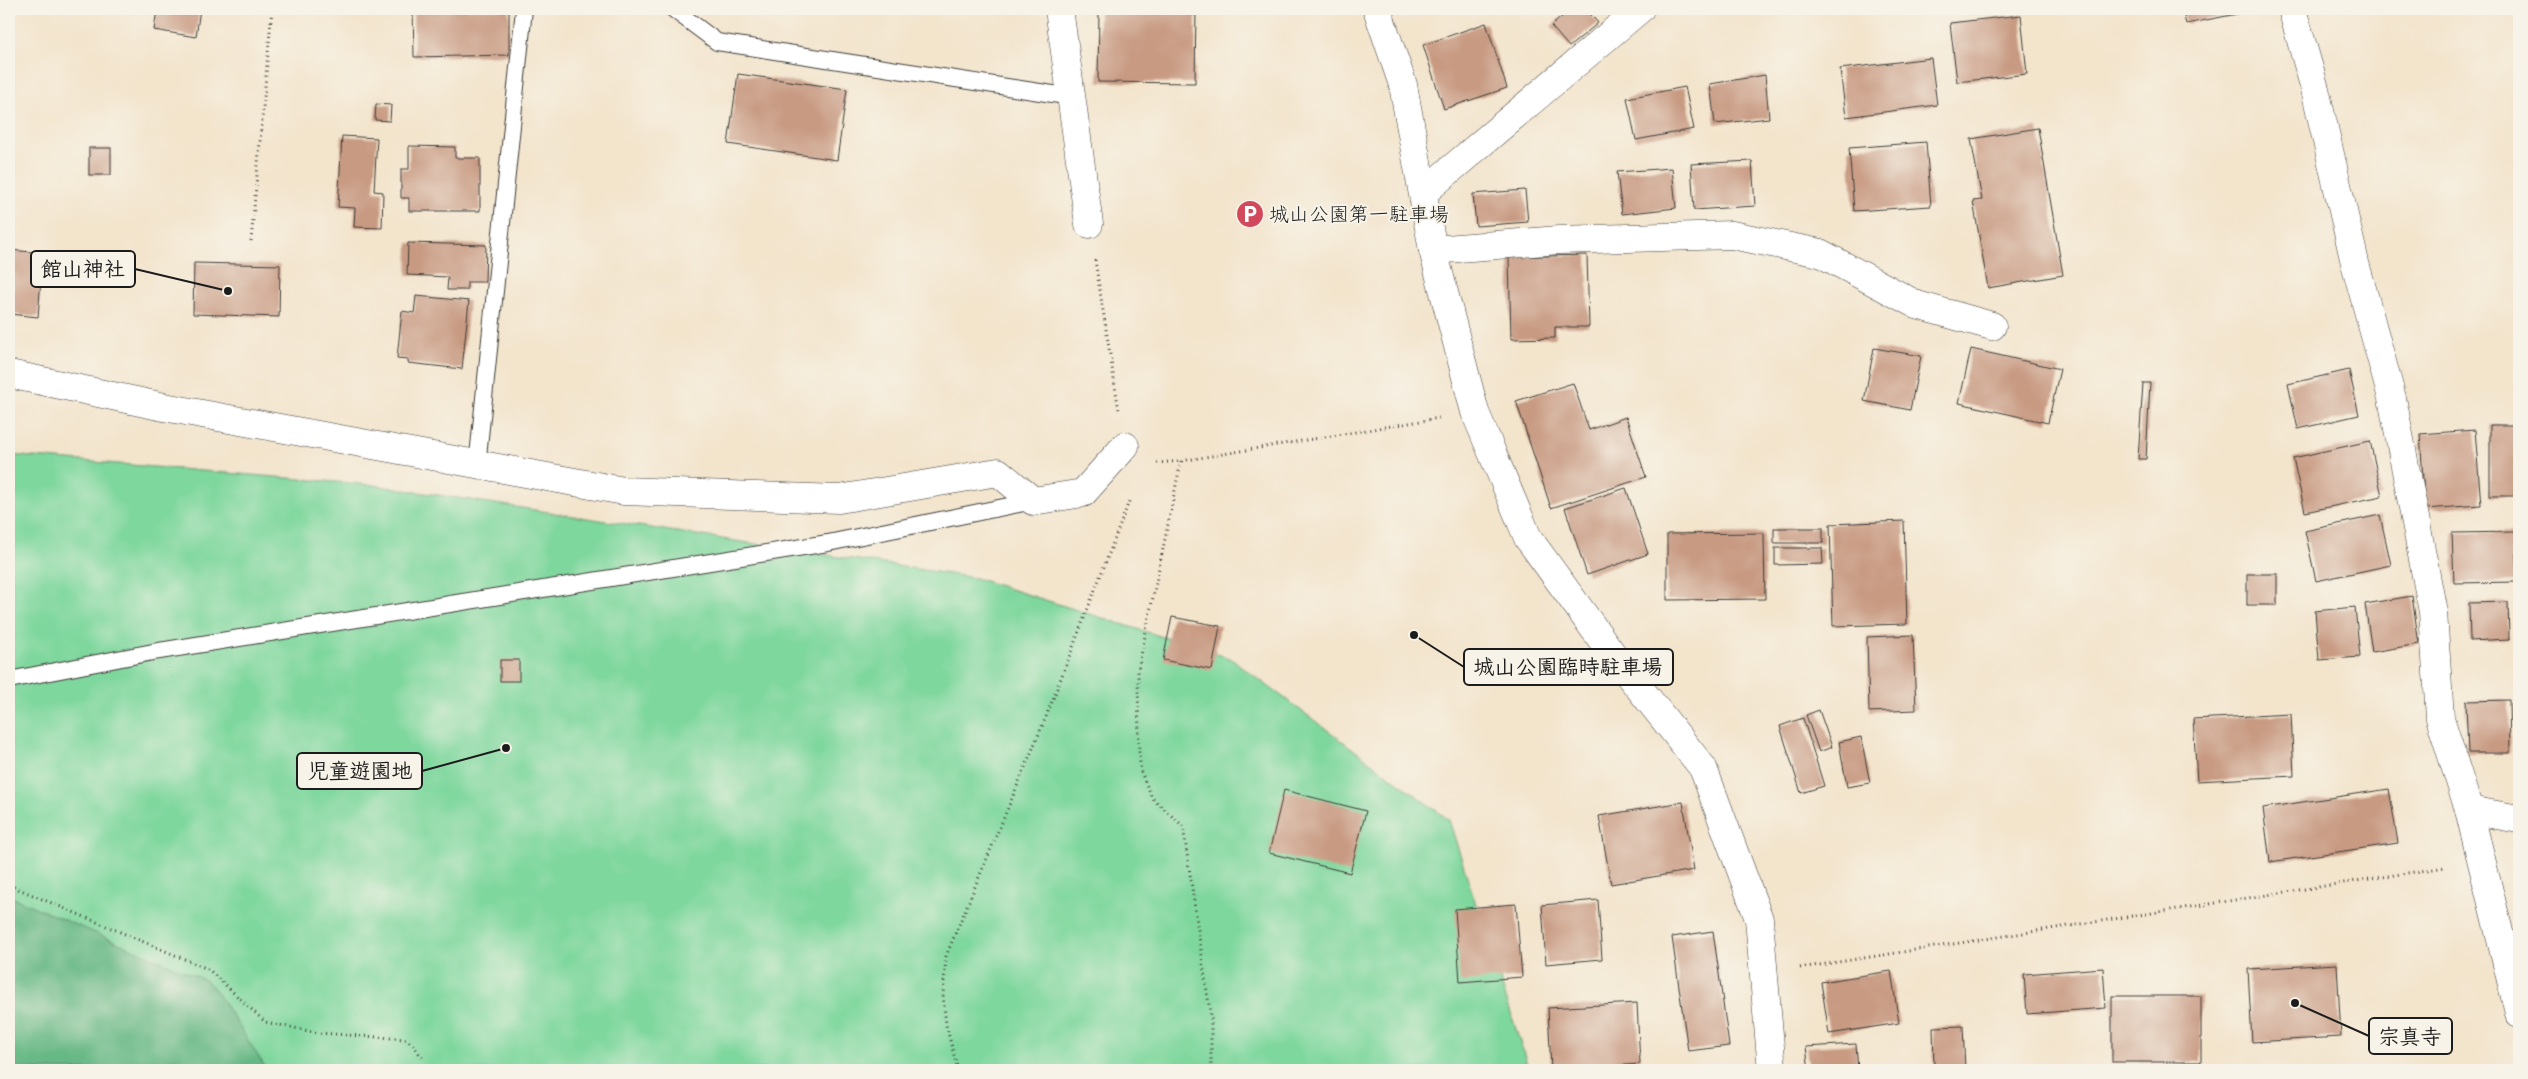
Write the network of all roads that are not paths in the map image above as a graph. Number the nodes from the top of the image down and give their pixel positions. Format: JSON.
{"nodes":[{"id":1,"x":524,"y":9,"type":"edge"},
{"id":2,"x":673,"y":9,"type":"edge"},
{"id":3,"x":1059,"y":9,"type":"edge"},
{"id":4,"x":1377,"y":9,"type":"edge"},
{"id":5,"x":1640,"y":9,"type":"edge"},
{"id":6,"x":2292,"y":9,"type":"edge"},
{"id":7,"x":1072,"y":97,"type":"junction"},
{"id":8,"x":1424,"y":192,"type":"junction"},
{"id":9,"x":1090,"y":224,"type":"road end"},
{"id":10,"x":1433,"y":250,"type":"junction"},
{"id":11,"x":1992,"y":326,"type":"dead end"},
{"id":12,"x":9,"y":374,"type":"edge"},
{"id":13,"x":1134,"y":455,"type":"road end"},
{"id":14,"x":477,"y":466,"type":"junction"},
{"id":15,"x":1033,"y":501,"type":"junction"},
{"id":16,"x":9,"y":680,"type":"edge"},
{"id":17,"x":2469,"y":810,"type":"junction"},
{"id":18,"x":2519,"y":819,"type":"edge"},
{"id":19,"x":2519,"y":1013,"type":"edge"},
{"id":20,"x":1772,"y":1070,"type":"edge"}],
"edges":[{"from":1,"to":14,"type":"lane"},
{"from":2,"to":7,"type":"lane"},
{"from":3,"to":7,"type":"street"},
{"from":4,"to":8,"type":"street"},
{"from":5,"to":8,"type":"street"},
{"from":6,"to":17,"type":"street"},
{"from":7,"to":9,"type":"street"},
{"from":8,"to":10,"type":"street"},
{"from":10,"to":11,"type":"street"},
{"from":10,"to":20,"type":"street"},
{"from":12,"to":14,"type":"street"},
{"from":13,"to":15,"type":"street"},
{"from":14,"to":15,"type":"street"},
{"from":15,"to":16,"type":"lane"},
{"from":17,"to":18,"type":"street"},
{"from":17,"to":19,"type":"street"}]}
